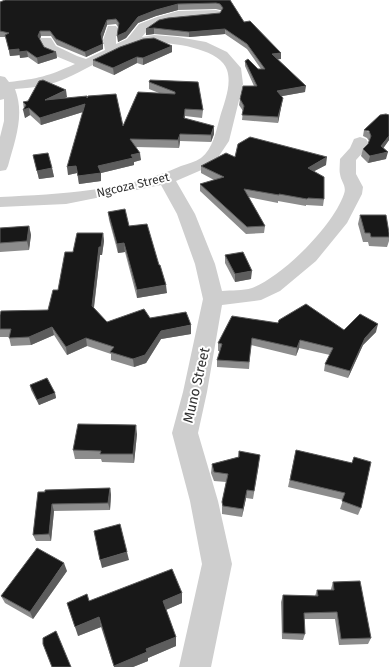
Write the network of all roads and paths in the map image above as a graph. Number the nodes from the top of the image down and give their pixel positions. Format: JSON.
{"nodes":[{"id":1,"x":216,"y":14,"type":"edge"},
{"id":2,"x":112,"y":28,"type":"dead end"},
{"id":3,"x":46,"y":41,"type":"dead end"},
{"id":4,"x":132,"y":42,"type":"junction"},
{"id":5,"x":112,"y":51,"type":"junction"},
{"id":6,"x":87,"y":63,"type":"junction"},
{"id":7,"x":2,"y":87,"type":"edge"},
{"id":8,"x":6,"y":119,"type":"edge"},
{"id":9,"x":3,"y":141,"type":"edge"},
{"id":10,"x":360,"y":142,"type":"dead end"},
{"id":11,"x":0,"y":166,"type":"edge"},
{"id":12,"x":166,"y":179,"type":"junction"},
{"id":13,"x":0,"y":202,"type":"edge"},
{"id":14,"x":213,"y":299,"type":"junction"},
{"id":15,"x":196,"y":667,"type":"edge"}],
"edges":[{"from":1,"to":4,"type":"street"},
{"from":2,"to":5,"type":"street"},
{"from":3,"to":6,"type":"street"},
{"from":4,"to":5,"type":"street","name":"Ngcoza Street"},
{"from":4,"to":12,"type":"street","name":"Ngcoza Street"},
{"from":5,"to":6,"type":"street","name":"Ngcoza Street"},
{"from":6,"to":7,"type":"street","name":"Ngcoza Street"},
{"from":7,"to":8,"type":"street"},
{"from":8,"to":9,"type":"street"},
{"from":9,"to":11,"type":"street"},
{"from":10,"to":14,"type":"street"},
{"from":12,"to":13,"type":"street","name":"Ngcoza Street"},
{"from":12,"to":14,"type":"street","name":"Muno Street"},
{"from":14,"to":15,"type":"street","name":"Muno Street"}]}
